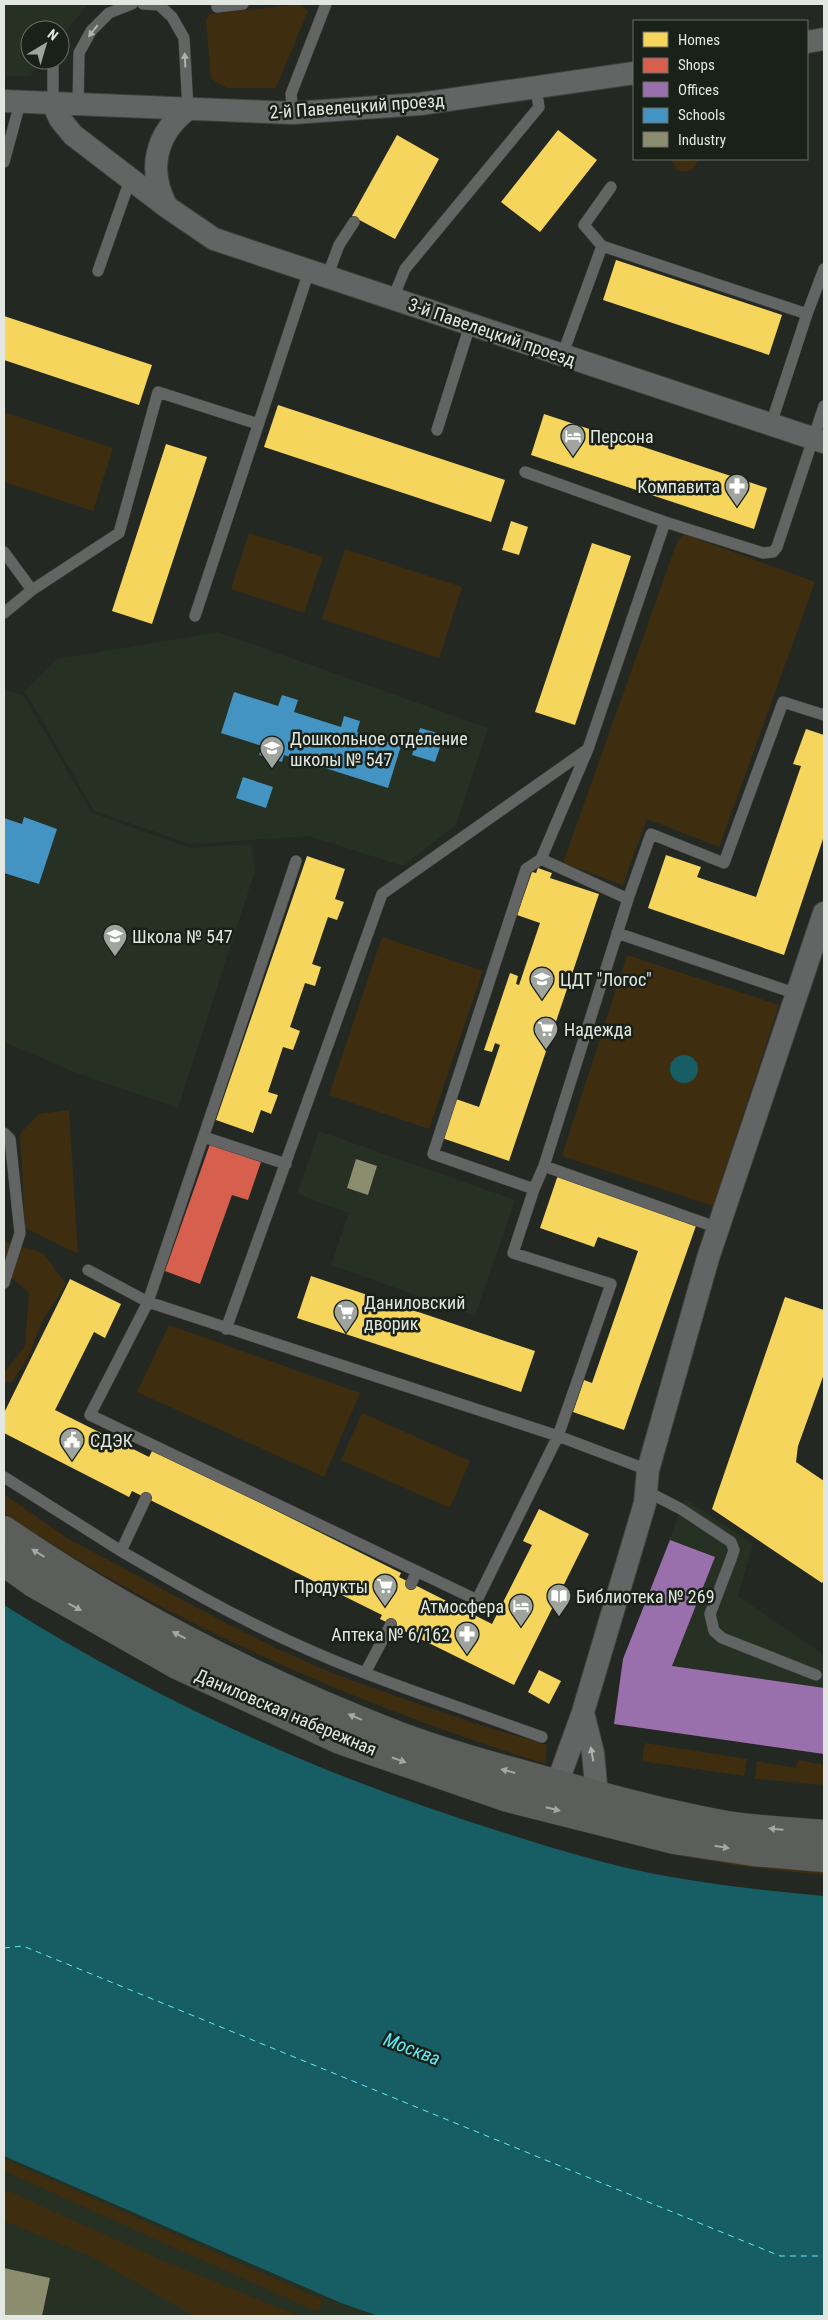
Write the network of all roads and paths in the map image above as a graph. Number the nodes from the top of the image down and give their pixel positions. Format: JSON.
{"nodes":[{"id":1,"x":132,"y":4,"type":"edge"},
{"id":2,"x":143,"y":4,"type":"edge"},
{"id":3,"x":243,"y":4,"type":"edge"},
{"id":4,"x":326,"y":4,"type":"edge"},
{"id":5,"x":216,"y":6,"type":"dead end"},
{"id":6,"x":824,"y":39,"type":"edge"},
{"id":7,"x":808,"y":42,"type":"edge"},
{"id":8,"x":53,"y":70,"type":"edge"},
{"id":9,"x":633,"y":73,"type":"edge"},
{"id":10,"x":536,"y":89,"type":"junction"},
{"id":11,"x":12,"y":102,"type":"edge"},
{"id":12,"x":53,"y":104,"type":"junction"},
{"id":13,"x":78,"y":105,"type":"junction"},
{"id":14,"x":188,"y":109,"type":"junction"},
{"id":15,"x":293,"y":113,"type":"junction"},
{"id":16,"x":4,"y":162,"type":"edge"},
{"id":17,"x":130,"y":180,"type":"junction"},
{"id":18,"x":611,"y":187,"type":"dead end"},
{"id":19,"x":167,"y":207,"type":"junction"},
{"id":20,"x":354,"y":222,"type":"dead end"},
{"id":21,"x":602,"y":246,"type":"junction"},
{"id":22,"x":824,"y":269,"type":"edge"},
{"id":23,"x":98,"y":271,"type":"dead end"},
{"id":24,"x":318,"y":274,"type":"junction"},
{"id":25,"x":393,"y":298,"type":"junction"},
{"id":26,"x":808,"y":314,"type":"junction"},
{"id":27,"x":470,"y":325,"type":"junction"},
{"id":28,"x":562,"y":356,"type":"junction"},
{"id":29,"x":824,"y":406,"type":"edge"},
{"id":30,"x":258,"y":424,"type":"junction"},
{"id":31,"x":771,"y":424,"type":"junction"},
{"id":32,"x":437,"y":430,"type":"dead end"},
{"id":33,"x":818,"y":440,"type":"edge"},
{"id":34,"x":525,"y":472,"type":"dead end"},
{"id":35,"x":665,"y":522,"type":"junction"},
{"id":36,"x":4,"y":552,"type":"edge"},
{"id":37,"x":32,"y":590,"type":"junction"},
{"id":38,"x":4,"y":613,"type":"edge"},
{"id":39,"x":194,"y":616,"type":"dead end"},
{"id":40,"x":824,"y":716,"type":"edge"},
{"id":41,"x":588,"y":749,"type":"junction"},
{"id":42,"x":540,"y":859,"type":"junction"},
{"id":43,"x":296,"y":861,"type":"dead end"},
{"id":44,"x":628,"y":899,"type":"junction"},
{"id":45,"x":824,"y":913,"type":"edge"},
{"id":46,"x":617,"y":933,"type":"junction"},
{"id":47,"x":797,"y":994,"type":"junction"},
{"id":48,"x":4,"y":1133,"type":"edge"},
{"id":49,"x":204,"y":1137,"type":"junction"},
{"id":50,"x":286,"y":1164,"type":"junction"},
{"id":51,"x":544,"y":1166,"type":"junction"},
{"id":52,"x":534,"y":1189,"type":"junction"},
{"id":53,"x":718,"y":1228,"type":"junction"},
{"id":54,"x":88,"y":1270,"type":"dead end"},
{"id":55,"x":4,"y":1284,"type":"edge"},
{"id":56,"x":148,"y":1302,"type":"junction"},
{"id":57,"x":226,"y":1328,"type":"junction"},
{"id":58,"x":558,"y":1436,"type":"junction"},
{"id":59,"x":4,"y":1477,"type":"edge"},
{"id":60,"x":647,"y":1480,"type":"junction"},
{"id":61,"x":146,"y":1498,"type":"dead end"},
{"id":62,"x":4,"y":1530,"type":"edge"},
{"id":63,"x":121,"y":1552,"type":"junction"},
{"id":64,"x":4,"y":1562,"type":"edge"},
{"id":65,"x":417,"y":1571,"type":"junction"},
{"id":66,"x":411,"y":1584,"type":"dead end"},
{"id":67,"x":391,"y":1624,"type":"dead end"},
{"id":68,"x":365,"y":1673,"type":"junction"},
{"id":69,"x":816,"y":1674,"type":"dead end"},
{"id":70,"x":583,"y":1712,"type":"junction"},
{"id":71,"x":542,"y":1737,"type":"dead end"},
{"id":72,"x":557,"y":1784,"type":"junction"},
{"id":73,"x":597,"y":1796,"type":"junction"},
{"id":74,"x":824,"y":1834,"type":"edge"},
{"id":75,"x":824,"y":1858,"type":"edge"}],
"edges":[{"from":1,"to":13,"type":"lane","one_way":true},
{"from":14,"to":2,"type":"lane","one_way":true},
{"from":3,"to":5,"type":"lane"},
{"from":4,"to":15,"type":"lane"},
{"from":6,"to":7,"type":"street"},
{"from":8,"to":12,"type":"lane"},
{"from":9,"to":10,"type":"street","name":"2-й Павелецкий проезд"},
{"from":10,"to":15,"type":"street","name":"2-й Павелецкий проезд"},
{"from":10,"to":25,"type":"lane"},
{"from":11,"to":12,"type":"street","name":"2-й Павелецкий проезд"},
{"from":11,"to":16,"type":"lane"},
{"from":12,"to":13,"type":"street","name":"2-й Павелецкий проезд"},
{"from":12,"to":17,"type":"street","name":"3-й Павелецкий проезд"},
{"from":13,"to":14,"type":"street","name":"2-й Павелецкий проезд"},
{"from":14,"to":15,"type":"street","name":"2-й Павелецкий проезд"},
{"from":14,"to":19,"type":"street"},
{"from":17,"to":19,"type":"street","name":"3-й Павелецкий проезд"},
{"from":17,"to":23,"type":"lane"},
{"from":18,"to":21,"type":"lane"},
{"from":19,"to":24,"type":"street","name":"3-й Павелецкий проезд"},
{"from":20,"to":24,"type":"lane"},
{"from":21,"to":26,"type":"lane"},
{"from":21,"to":28,"type":"lane"},
{"from":22,"to":26,"type":"lane"},
{"from":24,"to":25,"type":"street","name":"3-й Павелецкий проезд"},
{"from":24,"to":30,"type":"lane"},
{"from":25,"to":27,"type":"street","name":"3-й Павелецкий проезд"},
{"from":26,"to":31,"type":"lane"},
{"from":27,"to":28,"type":"street","name":"3-й Павелецкий проезд"},
{"from":27,"to":32,"type":"lane"},
{"from":28,"to":31,"type":"street","name":"3-й Павелецкий проезд"},
{"from":29,"to":33,"type":"lane"},
{"from":30,"to":37,"type":"lane"},
{"from":30,"to":39,"type":"lane"},
{"from":31,"to":33,"type":"street","name":"3-й Павелецкий проезд"},
{"from":33,"to":35,"type":"lane"},
{"from":34,"to":35,"type":"lane"},
{"from":35,"to":41,"type":"lane"},
{"from":36,"to":37,"type":"lane"},
{"from":37,"to":38,"type":"lane"},
{"from":40,"to":44,"type":"lane"},
{"from":41,"to":42,"type":"lane"},
{"from":41,"to":50,"type":"lane"},
{"from":42,"to":44,"type":"lane"},
{"from":42,"to":52,"type":"lane"},
{"from":43,"to":49,"type":"lane"},
{"from":44,"to":46,"type":"lane"},
{"from":45,"to":47,"type":"street"},
{"from":46,"to":47,"type":"lane"},
{"from":46,"to":51,"type":"lane"},
{"from":47,"to":53,"type":"street"},
{"from":48,"to":55,"type":"lane"},
{"from":49,"to":50,"type":"lane"},
{"from":49,"to":56,"type":"lane"},
{"from":50,"to":57,"type":"lane"},
{"from":51,"to":52,"type":"lane"},
{"from":51,"to":53,"type":"lane"},
{"from":52,"to":58,"type":"lane"},
{"from":53,"to":60,"type":"street"},
{"from":54,"to":56,"type":"lane"},
{"from":56,"to":57,"type":"lane"},
{"from":56,"to":65,"type":"lane"},
{"from":57,"to":58,"type":"lane"},
{"from":58,"to":60,"type":"lane"},
{"from":58,"to":65,"type":"lane"},
{"from":59,"to":63,"type":"lane"},
{"from":60,"to":69,"type":"lane"},
{"from":60,"to":70,"type":"street"},
{"from":61,"to":63,"type":"lane"},
{"from":72,"to":62,"type":"main road","name":"Даниловская набережная","one_way":true},
{"from":63,"to":68,"type":"lane"},
{"from":64,"to":75,"type":"main road","name":"Даниловская набережная","one_way":true},
{"from":65,"to":66,"type":"lane"},
{"from":67,"to":68,"type":"lane"},
{"from":68,"to":71,"type":"lane"},
{"from":70,"to":72,"type":"street"},
{"from":73,"to":70,"type":"street","one_way":true},
{"from":72,"to":73,"type":"main road","name":"Даниловская набережная"},
{"from":74,"to":73,"type":"main road","name":"Даниловская набережная","one_way":true}]}
